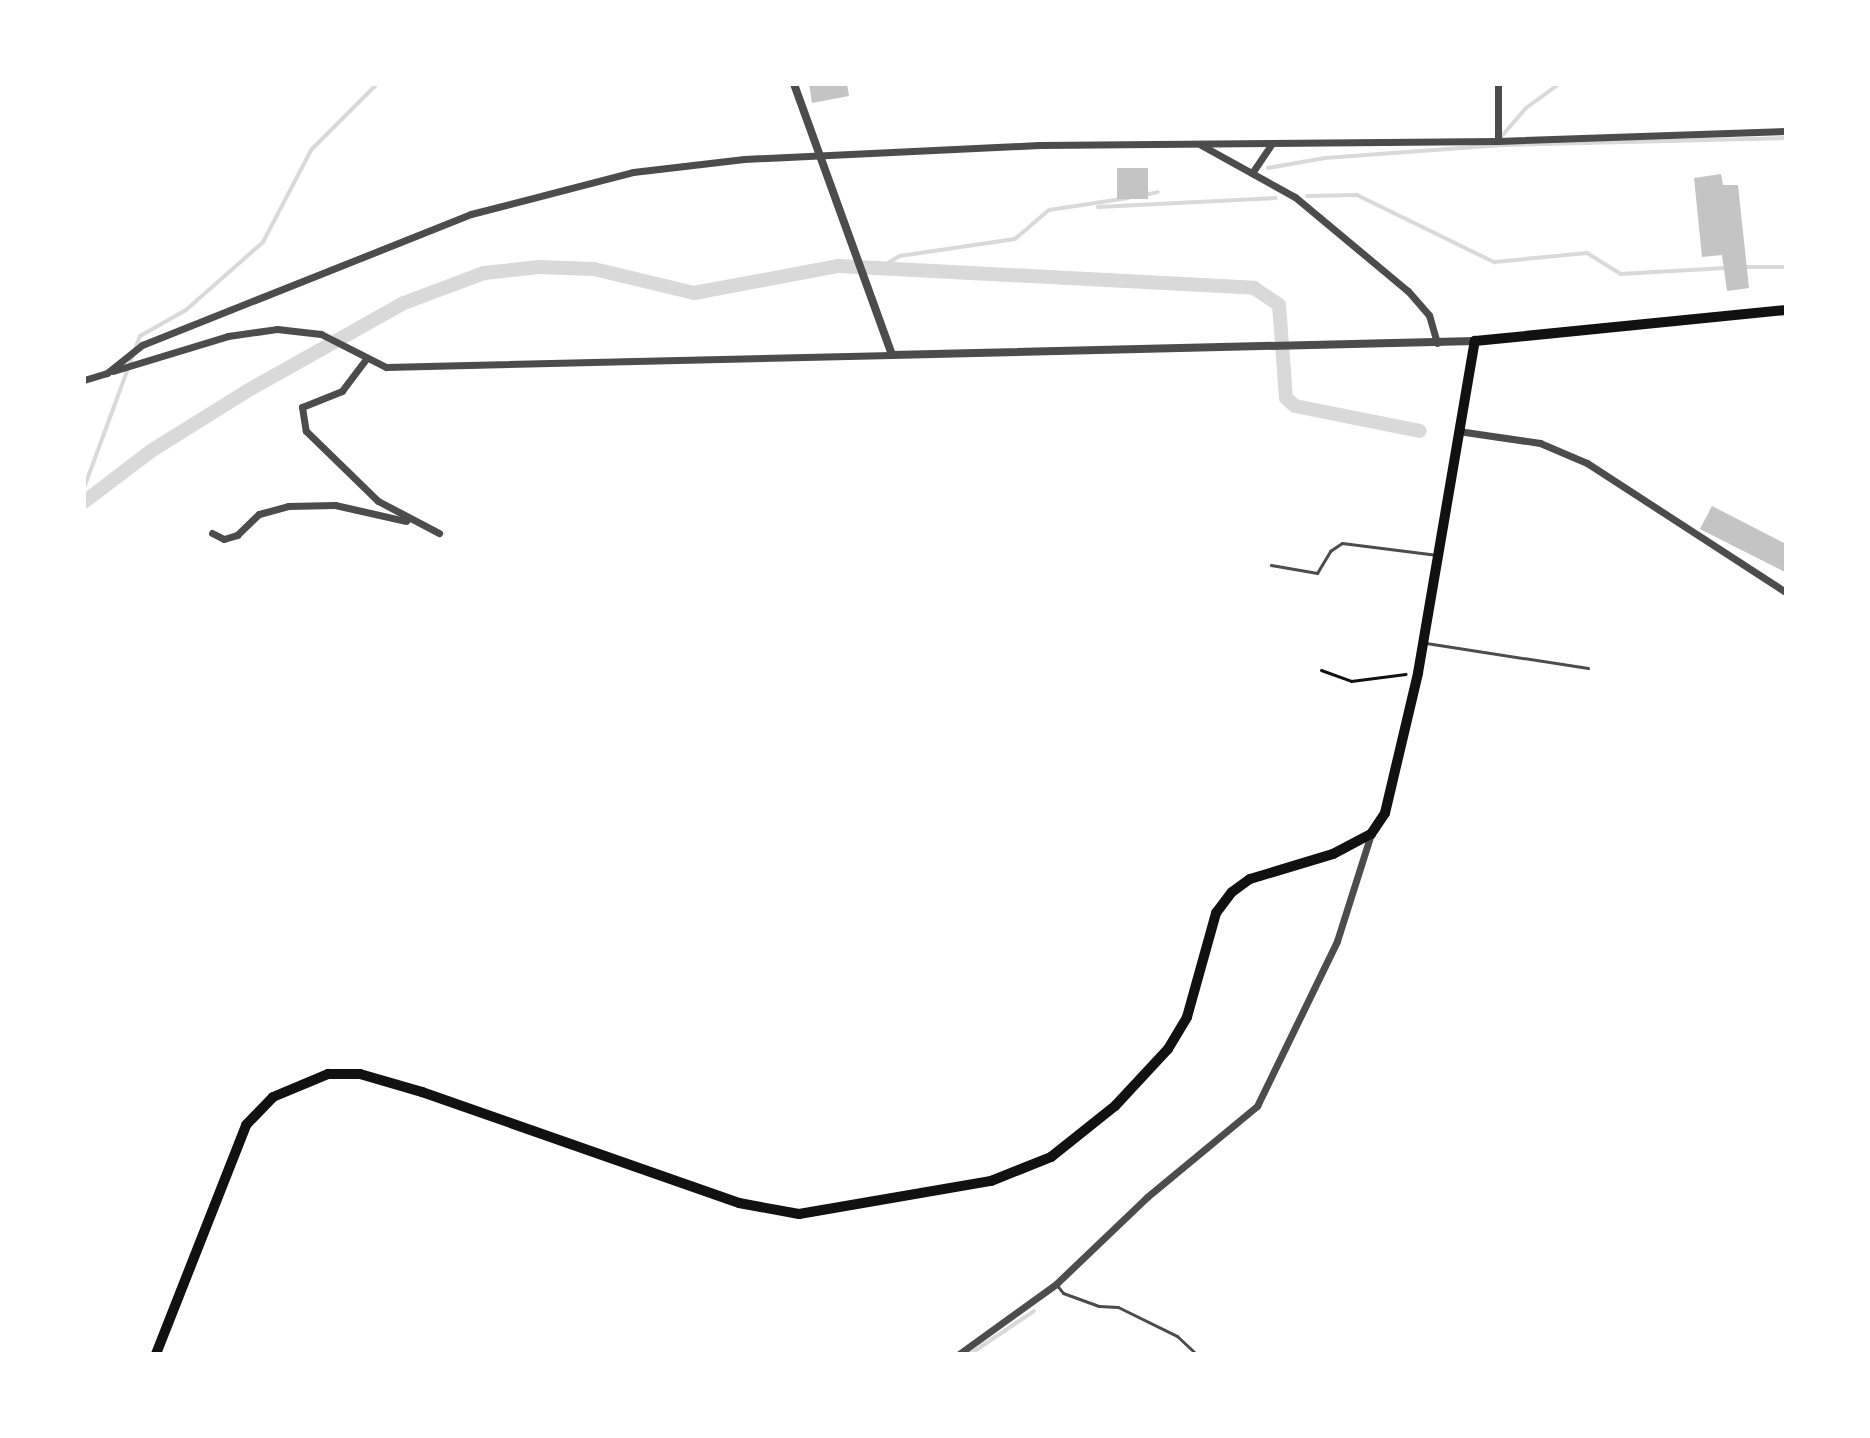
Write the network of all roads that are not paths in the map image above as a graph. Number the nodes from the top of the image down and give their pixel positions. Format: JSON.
{"nodes":[{"id":1,"x":794,"y":84,"type":"edge"},
{"id":2,"x":1498,"y":84,"type":"edge"},
{"id":3,"x":1786,"y":131,"type":"edge"},
{"id":4,"x":1498,"y":141,"type":"junction"},
{"id":5,"x":1272,"y":143,"type":"junction"},
{"id":6,"x":1199,"y":144,"type":"junction"},
{"id":7,"x":820,"y":158,"type":"junction"},
{"id":8,"x":1252,"y":173,"type":"junction"},
{"id":9,"x":1786,"y":310,"type":"edge"},
{"id":10,"x":1475,"y":341,"type":"junction"},
{"id":11,"x":1437,"y":343,"type":"junction"},
{"id":12,"x":892,"y":355,"type":"junction"},
{"id":13,"x":366,"y":359,"type":"junction"},
{"id":14,"x":107,"y":373,"type":"junction"},
{"id":15,"x":84,"y":380,"type":"edge"},
{"id":16,"x":1458,"y":431,"type":"junction"},
{"id":17,"x":416,"y":523,"type":"junction"},
{"id":18,"x":212,"y":533,"type":"dead end"},
{"id":19,"x":439,"y":533,"type":"dead end"},
{"id":20,"x":1437,"y":555,"type":"junction"},
{"id":21,"x":1271,"y":565,"type":"dead end"},
{"id":22,"x":1786,"y":592,"type":"edge"},
{"id":23,"x":1422,"y":643,"type":"junction"},
{"id":24,"x":1588,"y":668,"type":"dead end"},
{"id":25,"x":1371,"y":834,"type":"junction"},
{"id":26,"x":1056,"y":1284,"type":"junction"},
{"id":27,"x":156,"y":1354,"type":"edge"},
{"id":28,"x":959,"y":1354,"type":"edge"},
{"id":29,"x":1196,"y":1354,"type":"edge"}],
"edges":[{"from":1,"to":7,"type":"street"},
{"from":2,"to":4,"type":"street"},
{"from":3,"to":4,"type":"street"},
{"from":4,"to":5,"type":"street"},
{"from":5,"to":6,"type":"street"},
{"from":5,"to":8,"type":"street"},
{"from":6,"to":7,"type":"street"},
{"from":6,"to":8,"type":"street"},
{"from":7,"to":12,"type":"street"},
{"from":7,"to":14,"type":"street"},
{"from":8,"to":11,"type":"street"},
{"from":9,"to":10,"type":"main road"},
{"from":10,"to":11,"type":"street"},
{"from":10,"to":16,"type":"main road"},
{"from":11,"to":12,"type":"street"},
{"from":12,"to":13,"type":"street"},
{"from":13,"to":14,"type":"street"},
{"from":13,"to":17,"type":"street"},
{"from":14,"to":15,"type":"street"},
{"from":16,"to":20,"type":"main road"},
{"from":16,"to":22,"type":"street"},
{"from":17,"to":18,"type":"street"},
{"from":17,"to":19,"type":"street"},
{"from":20,"to":21,"type":"lane"},
{"from":20,"to":23,"type":"main road"},
{"from":23,"to":24,"type":"lane"},
{"from":23,"to":25,"type":"main road"},
{"from":25,"to":26,"type":"street"},
{"from":25,"to":27,"type":"main road"},
{"from":26,"to":28,"type":"street"},
{"from":26,"to":29,"type":"lane"}]}
